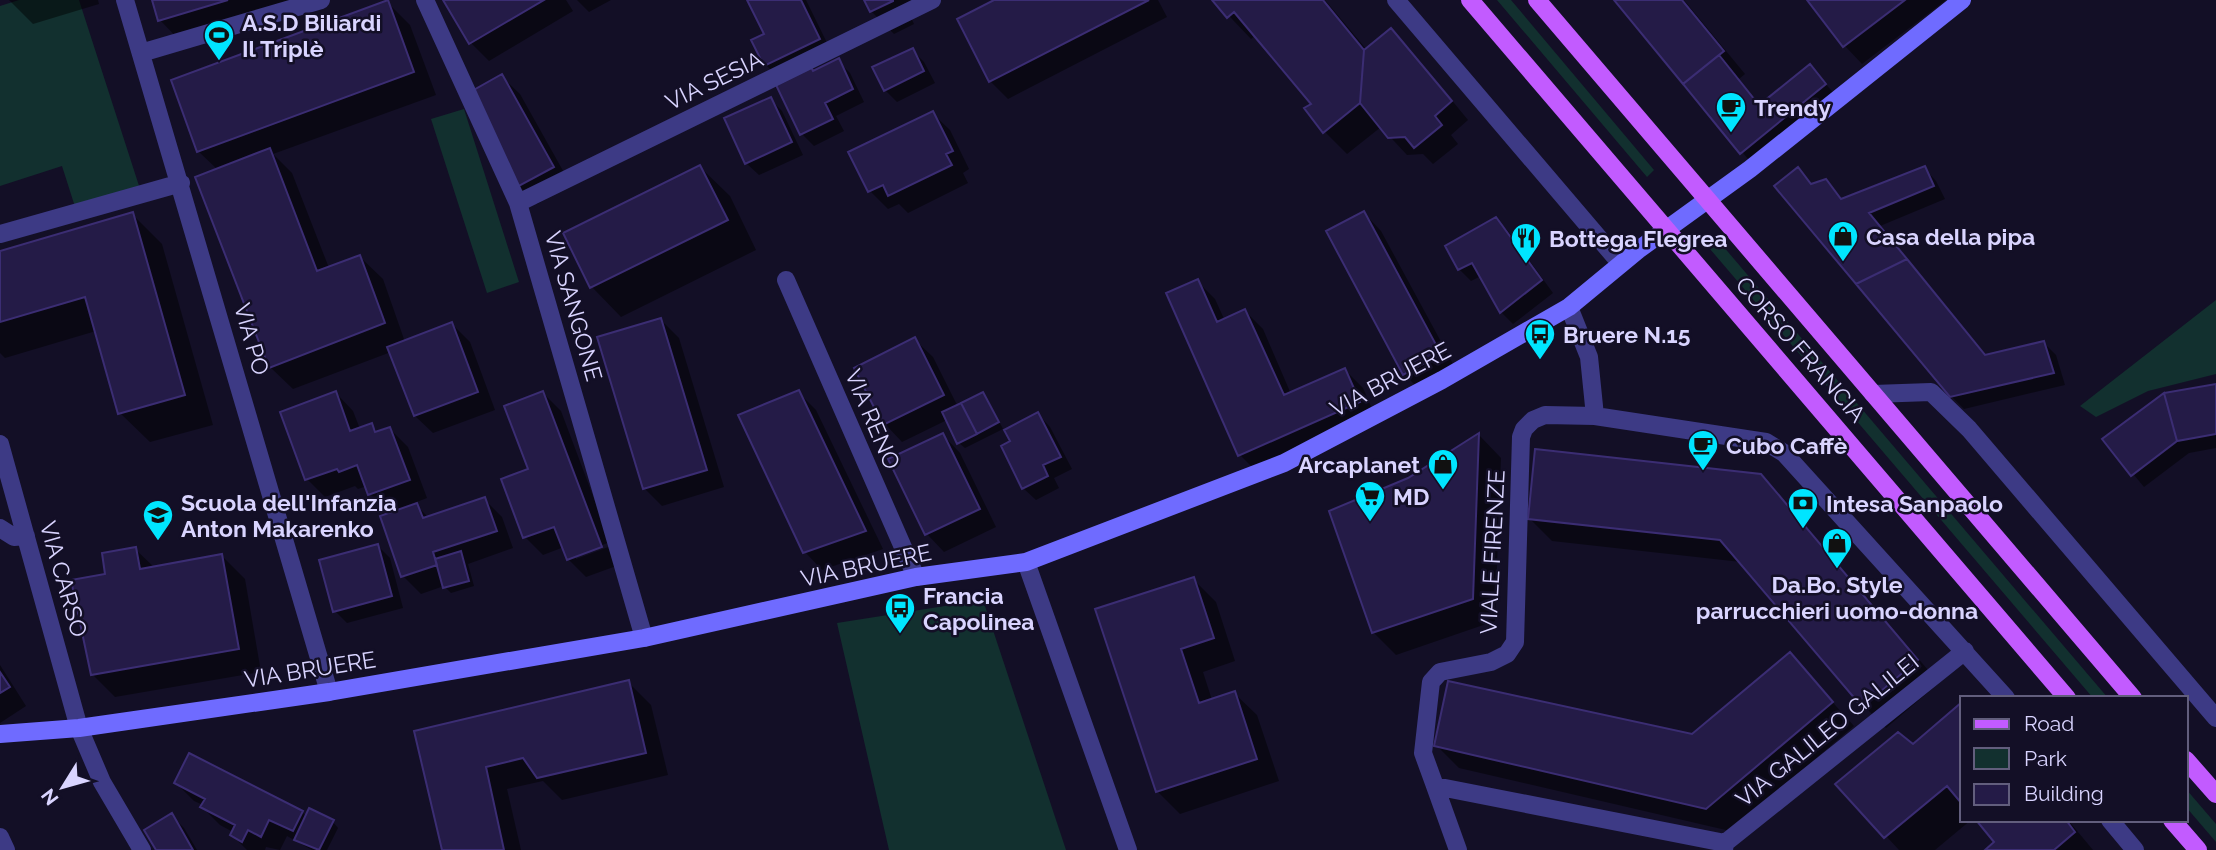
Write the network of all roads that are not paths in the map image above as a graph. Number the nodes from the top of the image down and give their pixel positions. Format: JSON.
{"nodes":[{"id":1,"x":125,"y":0,"type":"edge"},
{"id":2,"x":321,"y":0,"type":"edge"},
{"id":3,"x":425,"y":0,"type":"edge"},
{"id":4,"x":932,"y":0,"type":"edge"},
{"id":5,"x":1396,"y":0,"type":"edge"},
{"id":6,"x":1470,"y":0,"type":"edge"},
{"id":7,"x":1537,"y":0,"type":"edge"},
{"id":8,"x":1962,"y":0,"type":"edge"},
{"id":9,"x":141,"y":53,"type":"junction"},
{"id":10,"x":181,"y":183,"type":"junction"},
{"id":11,"x":1705,"y":199,"type":"junction"},
{"id":12,"x":518,"y":203,"type":"junction"},
{"id":13,"x":1666,"y":229,"type":"junction"},
{"id":14,"x":0,"y":234,"type":"edge"},
{"id":15,"x":1621,"y":264,"type":"junction"},
{"id":16,"x":786,"y":280,"type":"dead end"},
{"id":17,"x":1569,"y":307,"type":"junction"},
{"id":18,"x":1873,"y":394,"type":"junction"},
{"id":19,"x":1595,"y":416,"type":"junction"},
{"id":20,"x":0,"y":444,"type":"edge"},
{"id":21,"x":0,"y":528,"type":"edge"},
{"id":22,"x":26,"y":536,"type":"junction"},
{"id":23,"x":1026,"y":562,"type":"junction"},
{"id":24,"x":915,"y":577,"type":"junction"},
{"id":25,"x":644,"y":638,"type":"junction"},
{"id":26,"x":1965,"y":651,"type":"junction"},
{"id":27,"x":329,"y":692,"type":"junction"},
{"id":28,"x":2004,"y":696,"type":"edge"},
{"id":29,"x":2065,"y":696,"type":"edge"},
{"id":30,"x":2131,"y":696,"type":"edge"},
{"id":31,"x":2216,"y":718,"type":"edge"},
{"id":32,"x":79,"y":728,"type":"junction"},
{"id":33,"x":0,"y":734,"type":"edge"},
{"id":34,"x":2188,"y":762,"type":"edge"},
{"id":35,"x":1435,"y":786,"type":"junction"},
{"id":36,"x":2216,"y":794,"type":"edge"},
{"id":37,"x":2112,"y":822,"type":"edge"},
{"id":38,"x":2174,"y":822,"type":"edge"},
{"id":39,"x":0,"y":837,"type":"edge"},
{"id":40,"x":1724,"y":847,"type":"edge"},
{"id":41,"x":6,"y":850,"type":"edge"},
{"id":42,"x":142,"y":850,"type":"edge"},
{"id":43,"x":1128,"y":850,"type":"edge"},
{"id":44,"x":1458,"y":850,"type":"edge"},
{"id":45,"x":2135,"y":850,"type":"edge"},
{"id":46,"x":2198,"y":850,"type":"edge"}],
"edges":[{"from":1,"to":9,"type":"street","name":"VIA PO"},
{"from":2,"to":9,"type":"street"},
{"from":3,"to":12,"type":"street","name":"VIA SANGONE"},
{"from":4,"to":12,"type":"street","name":"VIA SESIA"},
{"from":5,"to":15,"type":"street"},
{"from":6,"to":13,"type":"main road","name":"CORSO FRANCIA"},
{"from":7,"to":11,"type":"main road","name":"CORSO FRANCIA"},
{"from":8,"to":11,"type":"street","name":"VIA BRUERE"},
{"from":9,"to":10,"type":"street","name":"VIA PO"},
{"from":10,"to":14,"type":"street"},
{"from":10,"to":27,"type":"street","name":"VIA PO"},
{"from":11,"to":13,"type":"street","name":"VIA BRUERE"},
{"from":11,"to":18,"type":"main road","name":"CORSO FRANCIA"},
{"from":12,"to":25,"type":"street","name":"VIA SANGONE"},
{"from":13,"to":15,"type":"street","name":"VIA BRUERE"},
{"from":13,"to":29,"type":"main road","name":"CORSO FRANCIA"},
{"from":15,"to":17,"type":"street","name":"VIA BRUERE"},
{"from":16,"to":24,"type":"street","name":"VIA RENO"},
{"from":17,"to":19,"type":"street"},
{"from":17,"to":23,"type":"street","name":"VIA BRUERE"},
{"from":18,"to":30,"type":"main road","name":"CORSO FRANCIA"},
{"from":18,"to":31,"type":"street","name":"CORSO FRANCIA"},
{"from":19,"to":26,"type":"street"},
{"from":19,"to":35,"type":"street","name":"VIALE FIRENZE"},
{"from":20,"to":22,"type":"street","name":"VIA CARSO"},
{"from":21,"to":22,"type":"street"},
{"from":22,"to":32,"type":"street","name":"VIA CARSO"},
{"from":23,"to":24,"type":"street","name":"VIA BRUERE"},
{"from":23,"to":43,"type":"street"},
{"from":24,"to":25,"type":"street","name":"VIA BRUERE"},
{"from":25,"to":27,"type":"street","name":"VIA BRUERE"},
{"from":26,"to":28,"type":"street"},
{"from":26,"to":40,"type":"street","name":"VIA GALILEO GALILEI"},
{"from":27,"to":32,"type":"street","name":"VIA BRUERE"},
{"from":32,"to":33,"type":"street","name":"VIA BRUERE"},
{"from":32,"to":42,"type":"street","name":"VIA CARSO"},
{"from":34,"to":36,"type":"main road"},
{"from":35,"to":40,"type":"street"},
{"from":35,"to":44,"type":"street","name":"VIALE FIRENZE"},
{"from":37,"to":45,"type":"street"},
{"from":38,"to":46,"type":"main road"},
{"from":39,"to":41,"type":"street"}]}
